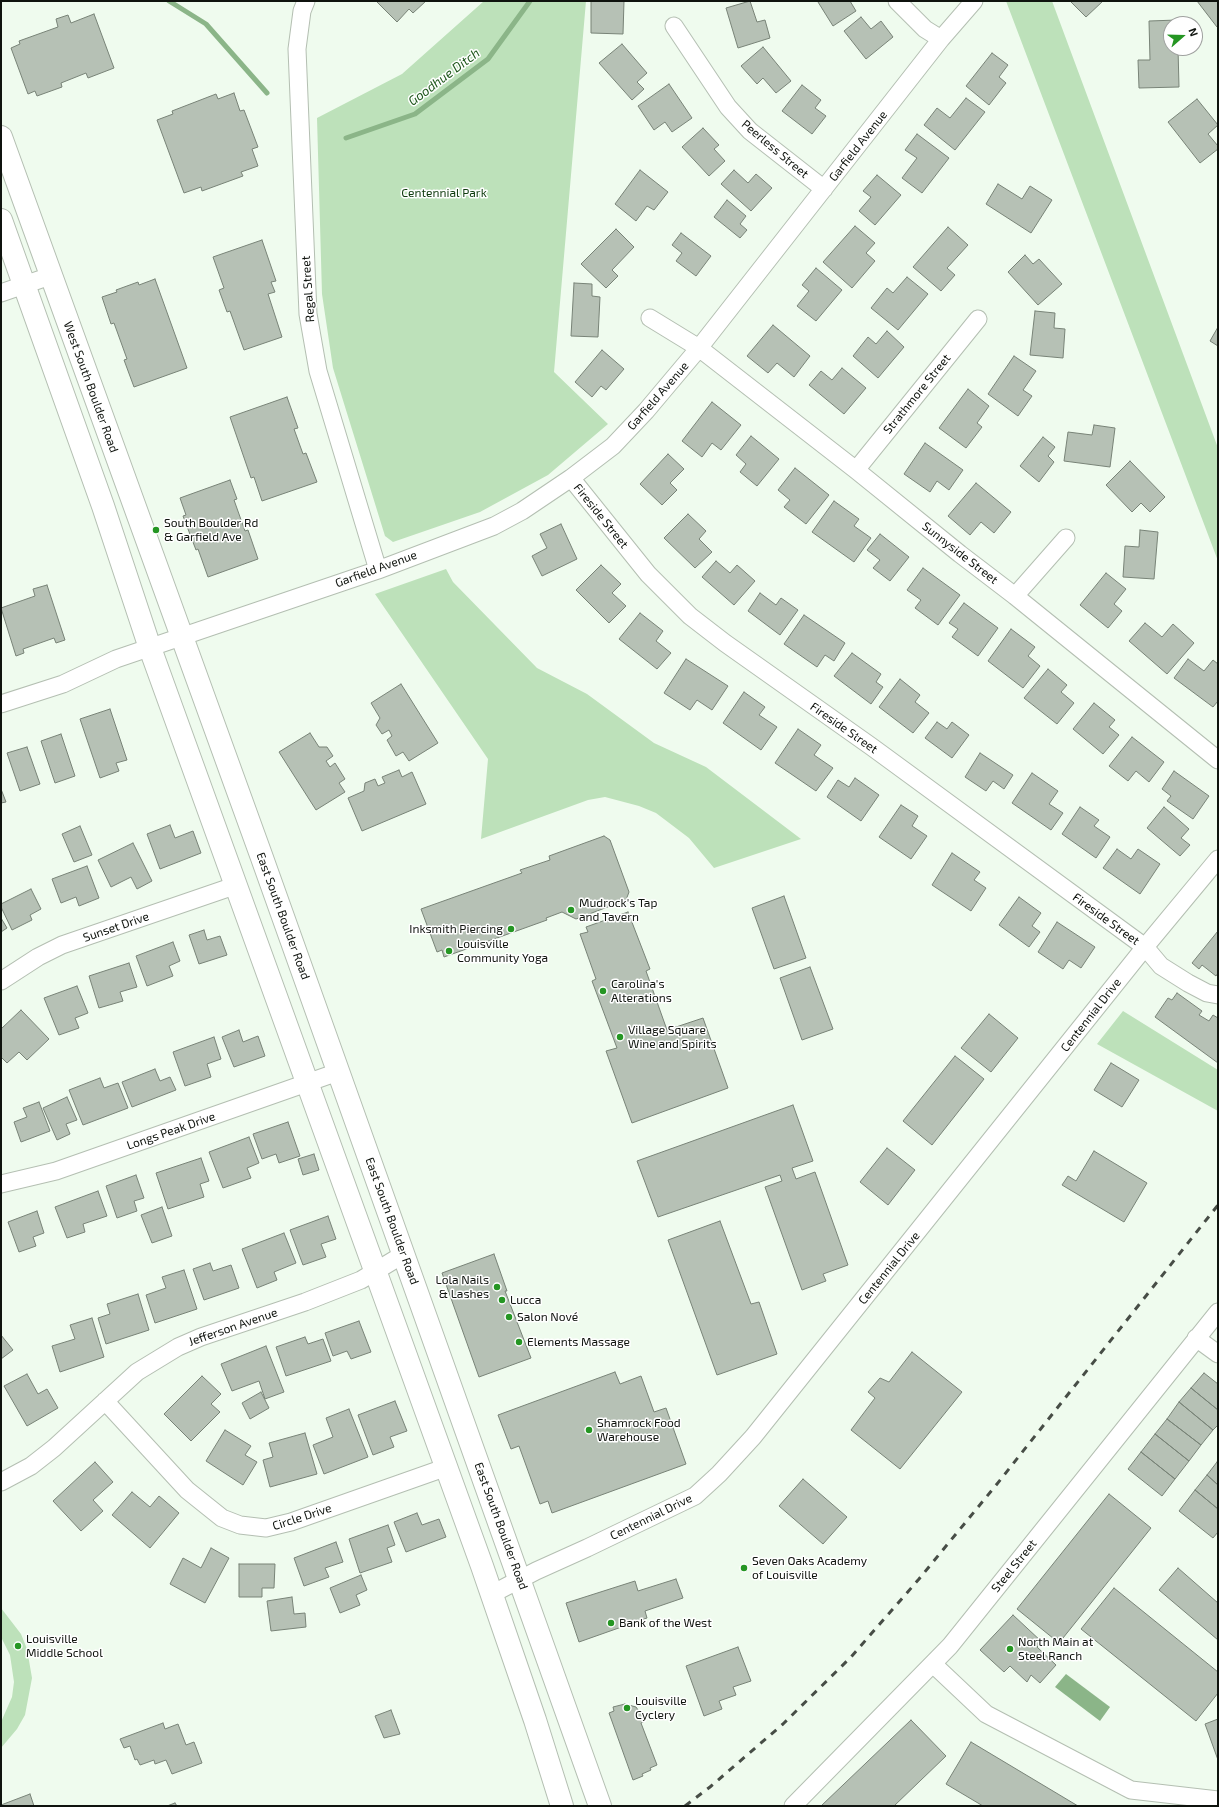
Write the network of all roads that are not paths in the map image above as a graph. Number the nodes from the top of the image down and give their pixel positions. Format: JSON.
{"nodes":[{"id":1,"x":306,"y":1,"type":"edge"},
{"id":2,"x":897,"y":1,"type":"edge"},
{"id":3,"x":974,"y":1,"type":"edge"},
{"id":4,"x":674,"y":26,"type":"dead end"},
{"id":5,"x":941,"y":39,"type":"junction"},
{"id":6,"x":1,"y":137,"type":"edge"},
{"id":7,"x":824,"y":189,"type":"junction"},
{"id":8,"x":1,"y":220,"type":"edge"},
{"id":9,"x":50,"y":276,"type":"junction"},
{"id":10,"x":24,"y":285,"type":"junction"},
{"id":11,"x":1,"y":293,"type":"edge"},
{"id":12,"x":650,"y":318,"type":"dead end"},
{"id":13,"x":978,"y":319,"type":"dead end"},
{"id":14,"x":699,"y":348,"type":"junction"},
{"id":15,"x":856,"y":470,"type":"junction"},
{"id":16,"x":571,"y":478,"type":"junction"},
{"id":17,"x":1066,"y":538,"type":"dead end"},
{"id":18,"x":378,"y":570,"type":"junction"},
{"id":19,"x":1016,"y":596,"type":"junction"},
{"id":20,"x":181,"y":637,"type":"junction"},
{"id":21,"x":150,"y":648,"type":"junction"},
{"id":22,"x":1,"y":704,"type":"edge"},
{"id":23,"x":1218,"y":760,"type":"edge"},
{"id":24,"x":1217,"y":861,"type":"edge"},
{"id":25,"x":237,"y":885,"type":"junction"},
{"id":26,"x":1145,"y":948,"type":"junction"},
{"id":27,"x":1,"y":981,"type":"edge"},
{"id":28,"x":1218,"y":995,"type":"edge"},
{"id":29,"x":338,"y":1072,"type":"junction"},
{"id":30,"x":308,"y":1083,"type":"junction"},
{"id":31,"x":1,"y":1184,"type":"edge"},
{"id":32,"x":404,"y":1254,"type":"junction"},
{"id":33,"x":376,"y":1272,"type":"junction"},
{"id":34,"x":1218,"y":1312,"type":"edge"},
{"id":35,"x":1196,"y":1338,"type":"junction"},
{"id":36,"x":1218,"y":1354,"type":"edge"},
{"id":37,"x":104,"y":1401,"type":"junction"},
{"id":38,"x":447,"y":1467,"type":"junction"},
{"id":39,"x":1,"y":1482,"type":"edge"},
{"id":40,"x":520,"y":1580,"type":"junction"},
{"id":41,"x":492,"y":1594,"type":"junction"},
{"id":42,"x":933,"y":1664,"type":"junction"},
{"id":43,"x":1218,"y":1800,"type":"edge"},
{"id":44,"x":562,"y":1806,"type":"edge"},
{"id":45,"x":600,"y":1806,"type":"edge"},
{"id":46,"x":793,"y":1806,"type":"edge"}],
"edges":[{"from":1,"to":18,"type":"street","name":"Regal Street"},
{"from":2,"to":5,"type":"street"},
{"from":3,"to":5,"type":"street","name":"Garfield Avenue"},
{"from":4,"to":7,"type":"street","name":"Peerless Street"},
{"from":5,"to":7,"type":"street","name":"Garfield Avenue"},
{"from":6,"to":9,"type":"main road","name":"West South Boulder Road"},
{"from":7,"to":14,"type":"street","name":"Garfield Avenue"},
{"from":8,"to":10,"type":"main road"},
{"from":9,"to":10,"type":"street"},
{"from":9,"to":20,"type":"main road","name":"West South Boulder Road"},
{"from":10,"to":11,"type":"street"},
{"from":10,"to":21,"type":"main road"},
{"from":12,"to":14,"type":"street"},
{"from":13,"to":15,"type":"street","name":"Strathmore Street"},
{"from":14,"to":15,"type":"street","name":"Sunnyside Street"},
{"from":14,"to":16,"type":"street","name":"Garfield Avenue"},
{"from":15,"to":19,"type":"street","name":"Sunnyside Street"},
{"from":16,"to":18,"type":"street","name":"Garfield Avenue"},
{"from":16,"to":26,"type":"street","name":"Fireside Street"},
{"from":17,"to":19,"type":"street"},
{"from":18,"to":20,"type":"street","name":"Garfield Avenue"},
{"from":19,"to":23,"type":"street","name":"Sunnyside Street"},
{"from":20,"to":21,"type":"street","name":"Garfield Avenue"},
{"from":20,"to":29,"type":"main road","name":"East South Boulder Road"},
{"from":21,"to":22,"type":"street","name":"Garfield Avenue"},
{"from":21,"to":25,"type":"main road"},
{"from":24,"to":26,"type":"street","name":"Centennial Drive"},
{"from":25,"to":27,"type":"street","name":"Sunset Drive"},
{"from":25,"to":30,"type":"main road"},
{"from":26,"to":28,"type":"street","name":"Fireside Street"},
{"from":26,"to":40,"type":"street","name":"Centennial Drive"},
{"from":29,"to":30,"type":"street","name":"Longs Peak Drive"},
{"from":29,"to":32,"type":"main road","name":"East South Boulder Road"},
{"from":30,"to":31,"type":"street","name":"Longs Peak Drive"},
{"from":30,"to":33,"type":"main road"},
{"from":32,"to":33,"type":"street","name":"Jefferson Avenue"},
{"from":32,"to":40,"type":"main road","name":"East South Boulder Road"},
{"from":33,"to":37,"type":"street","name":"Jefferson Avenue"},
{"from":33,"to":38,"type":"main road"},
{"from":34,"to":35,"type":"street","name":"Steel Street"},
{"from":35,"to":36,"type":"street"},
{"from":35,"to":42,"type":"street","name":"Steel Street"},
{"from":37,"to":38,"type":"street","name":"Circle Drive"},
{"from":37,"to":39,"type":"street","name":"Jefferson Avenue"},
{"from":38,"to":41,"type":"main road"},
{"from":40,"to":41,"type":"street","name":"Centennial Drive"},
{"from":40,"to":45,"type":"main road","name":"East South Boulder Road"},
{"from":41,"to":44,"type":"main road"},
{"from":42,"to":43,"type":"street"},
{"from":42,"to":46,"type":"street","name":"Steel Street"}]}
